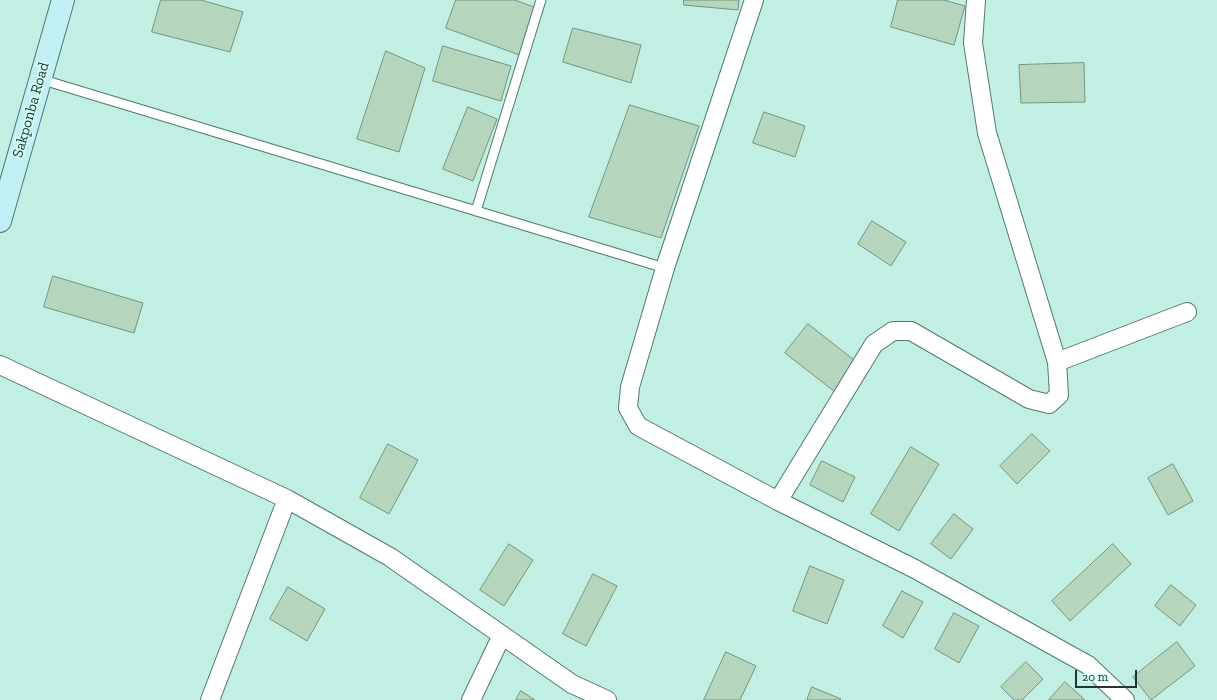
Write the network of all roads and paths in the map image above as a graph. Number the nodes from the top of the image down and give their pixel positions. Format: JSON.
{"nodes":[{"id":1,"x":63,"y":0,"type":"edge"},
{"id":2,"x":541,"y":0,"type":"edge"},
{"id":3,"x":754,"y":0,"type":"edge"},
{"id":4,"x":976,"y":0,"type":"edge"},
{"id":5,"x":40,"y":79,"type":"junction"},
{"id":6,"x":476,"y":211,"type":"junction"},
{"id":7,"x":0,"y":221,"type":"edge"},
{"id":8,"x":665,"y":268,"type":"junction"},
{"id":9,"x":1187,"y":312,"type":"dead end"},
{"id":10,"x":1057,"y":362,"type":"junction"},
{"id":11,"x":0,"y":365,"type":"edge"},
{"id":12,"x":287,"y":499,"type":"junction"},
{"id":13,"x":778,"y":501,"type":"junction"},
{"id":14,"x":502,"y":635,"type":"junction"},
{"id":15,"x":210,"y":700,"type":"edge"},
{"id":16,"x":471,"y":700,"type":"edge"},
{"id":17,"x":607,"y":700,"type":"edge"},
{"id":18,"x":1125,"y":700,"type":"edge"}],
"edges":[{"from":1,"to":5,"type":"main road","name":"Sakponba Road"},
{"from":2,"to":6,"type":"lane"},
{"from":3,"to":8,"type":"street"},
{"from":4,"to":10,"type":"street"},
{"from":5,"to":6,"type":"lane"},
{"from":5,"to":7,"type":"main road","name":"Sakponba Road"},
{"from":6,"to":8,"type":"lane"},
{"from":8,"to":13,"type":"street"},
{"from":9,"to":10,"type":"street"},
{"from":10,"to":13,"type":"street"},
{"from":11,"to":12,"type":"street"},
{"from":12,"to":14,"type":"street"},
{"from":12,"to":15,"type":"street"},
{"from":13,"to":18,"type":"street"},
{"from":14,"to":16,"type":"street"},
{"from":14,"to":17,"type":"street"}]}
